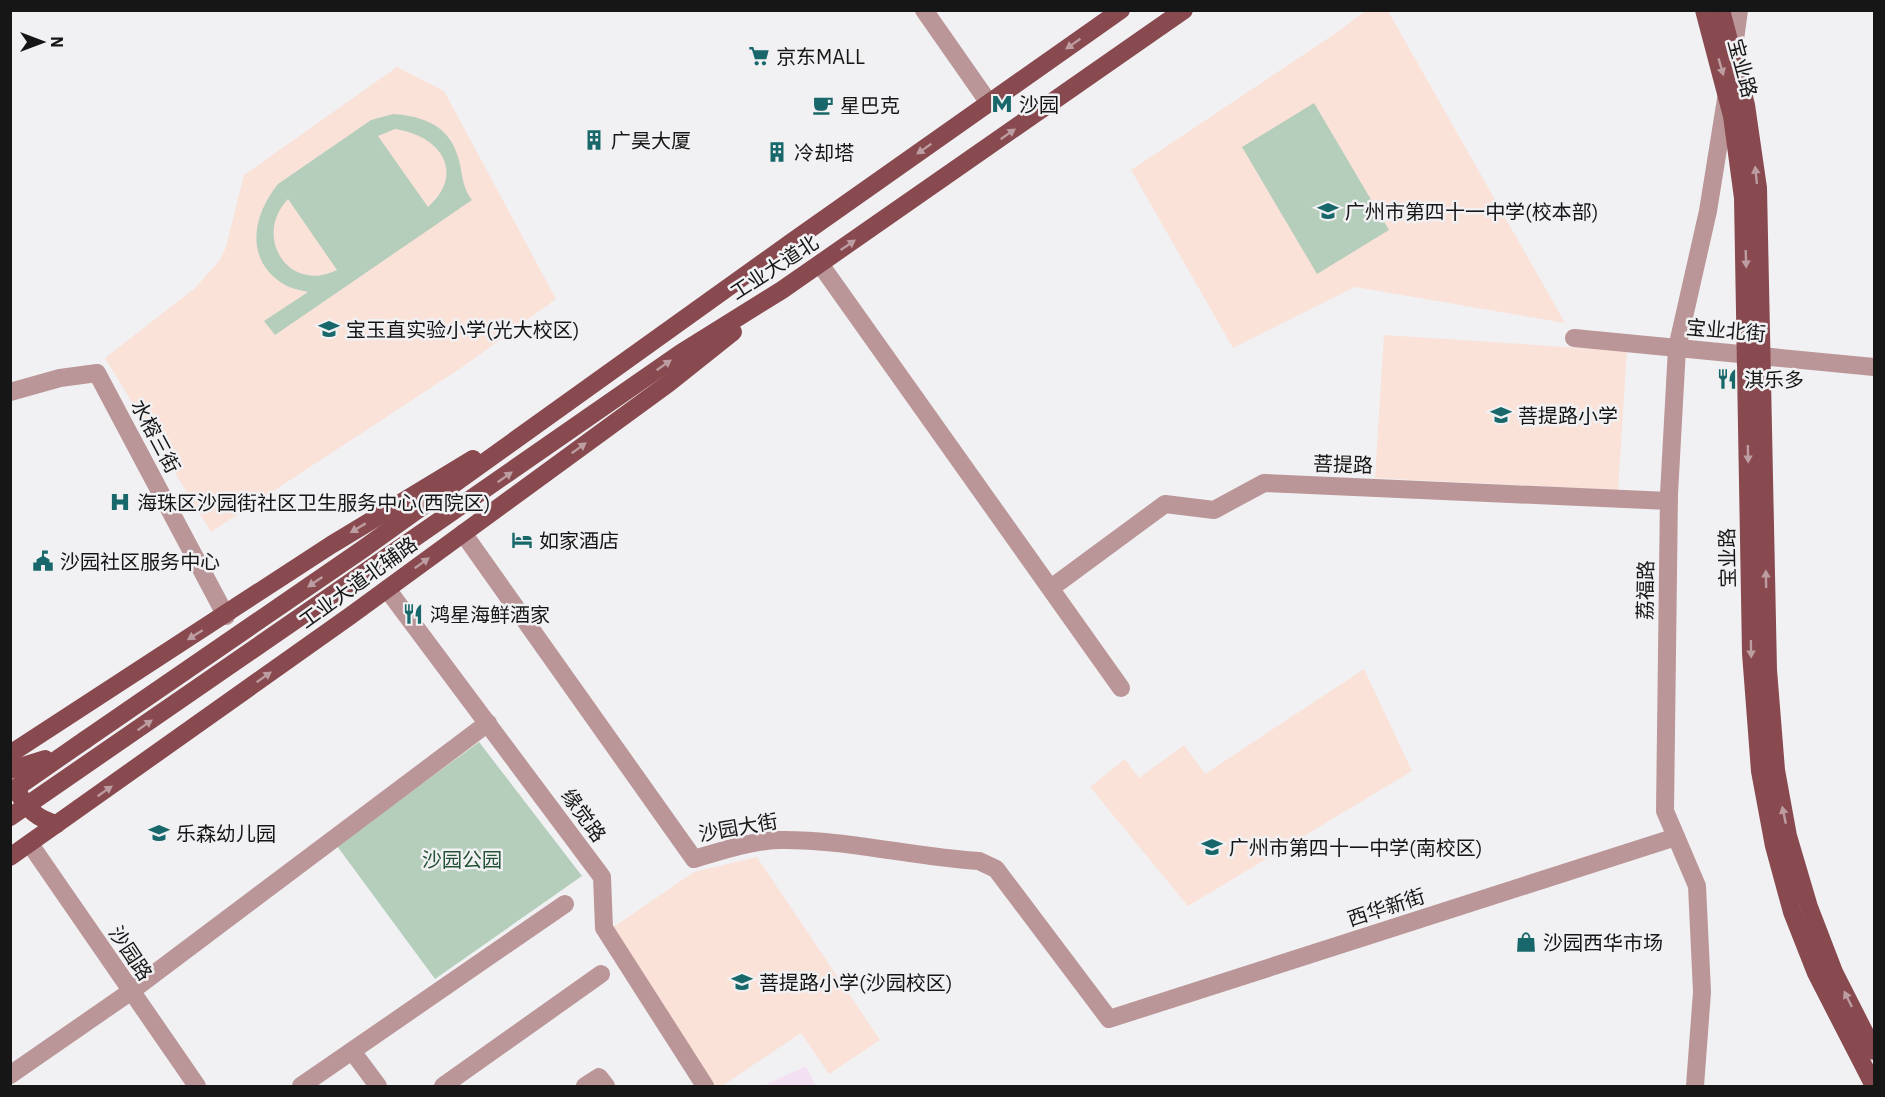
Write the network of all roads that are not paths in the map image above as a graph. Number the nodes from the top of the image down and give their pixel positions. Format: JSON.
{"nodes":[{"id":1,"x":924,"y":10,"type":"edge"},
{"id":2,"x":1121,"y":10,"type":"edge"},
{"id":3,"x":1184,"y":10,"type":"edge"},
{"id":4,"x":1704,"y":10,"type":"edge"},
{"id":5,"x":1721,"y":10,"type":"edge"},
{"id":6,"x":1739,"y":10,"type":"edge"},
{"id":7,"x":1733,"y":54,"type":"junction"},
{"id":8,"x":1727,"y":93,"type":"junction"},
{"id":9,"x":989,"y":103,"type":"junction"},
{"id":10,"x":820,"y":264,"type":"junction"},
{"id":11,"x":782,"y":290,"type":"junction"},
{"id":12,"x":1574,"y":338,"type":"dead end"},
{"id":13,"x":1677,"y":348,"type":"junction"},
{"id":14,"x":1755,"y":356,"type":"junction"},
{"id":15,"x":1875,"y":367,"type":"edge"},
{"id":16,"x":10,"y":392,"type":"edge"},
{"id":17,"x":536,"y":427,"type":"junction"},
{"id":18,"x":1669,"y":501,"type":"junction"},
{"id":19,"x":463,"y":533,"type":"junction"},
{"id":20,"x":1051,"y":588,"type":"junction"},
{"id":21,"x":387,"y":589,"type":"junction"},
{"id":22,"x":226,"y":616,"type":"junction"},
{"id":23,"x":1121,"y":688,"type":"dead end"},
{"id":24,"x":488,"y":723,"type":"junction"},
{"id":25,"x":84,"y":740,"type":"junction"},
{"id":26,"x":11,"y":759,"type":"edge"},
{"id":27,"x":10,"y":792,"type":"edge"},
{"id":28,"x":10,"y":818,"type":"edge"},
{"id":29,"x":57,"y":824,"type":"junction"},
{"id":30,"x":1676,"y":837,"type":"junction"},
{"id":31,"x":30,"y":844,"type":"junction"},
{"id":32,"x":10,"y":857,"type":"edge"},
{"id":33,"x":565,"y":904,"type":"dead end"},
{"id":34,"x":601,"y":974,"type":"dead end"},
{"id":35,"x":130,"y":992,"type":"junction"},
{"id":36,"x":1109,"y":1019,"type":"joint"},
{"id":37,"x":351,"y":1051,"type":"junction"},
{"id":38,"x":1875,"y":1051,"type":"edge"},
{"id":39,"x":10,"y":1075,"type":"edge"},
{"id":40,"x":700,"y":1084,"type":"edge"},
{"id":41,"x":197,"y":1086,"type":"edge"},
{"id":42,"x":301,"y":1086,"type":"edge"},
{"id":43,"x":378,"y":1086,"type":"edge"},
{"id":44,"x":443,"y":1086,"type":"edge"},
{"id":45,"x":585,"y":1086,"type":"edge"},
{"id":46,"x":606,"y":1086,"type":"edge"},
{"id":47,"x":1695,"y":1086,"type":"edge"},
{"id":48,"x":1874,"y":1086,"type":"edge"}],
"edges":[{"from":1,"to":9,"type":"street"},
{"from":2,"to":9,"type":"main road","name":"工业大道北","one_way":true},
{"from":10,"to":3,"type":"main road","name":"工业大道北","one_way":true},
{"from":4,"to":8,"type":"main road","name":"宝业路","one_way":true},
{"from":5,"to":7,"type":"main road","name":"宝业路"},
{"from":6,"to":7,"type":"street"},
{"from":14,"to":7,"type":"main road","name":"宝业路","one_way":true},
{"from":8,"to":13,"type":"street","name":"荔福路"},
{"from":8,"to":14,"type":"main road","name":"宝业路","one_way":true},
{"from":9,"to":17,"type":"main road","name":"工业大道北","one_way":true},
{"from":10,"to":11,"type":"main road","name":"工业大道北"},
{"from":10,"to":20,"type":"street"},
{"from":19,"to":11,"type":"main road","name":"工业大道北辅路","one_way":true},
{"from":28,"to":11,"type":"main road","name":"工业大道北","one_way":true,"bridge":true},
{"from":12,"to":13,"type":"street","name":"宝业北街"},
{"from":13,"to":14,"type":"street","name":"宝业北街"},
{"from":13,"to":18,"type":"street","name":"荔福路"},
{"from":14,"to":15,"type":"street","name":"宝业北街"},
{"from":38,"to":14,"type":"main road","name":"宝业路","one_way":true},
{"from":14,"to":48,"type":"main road","name":"宝业路","one_way":true},
{"from":16,"to":22,"type":"street","name":"水榕三街"},
{"from":17,"to":22,"type":"main road","name":"工业大道北辅路","one_way":true},
{"from":17,"to":25,"type":"main road","name":"工业大道北","one_way":true},
{"from":18,"to":20,"type":"street","name":"菩提路"},
{"from":18,"to":30,"type":"street","name":"荔福路"},
{"from":21,"to":19,"type":"main road","name":"工业大道北辅路","one_way":true},
{"from":19,"to":36,"type":"street","name":"沙园大街"},
{"from":20,"to":23,"type":"street"},
{"from":21,"to":24,"type":"street","name":"缘觉路"},
{"from":29,"to":21,"type":"main road","name":"工业大道北辅路","one_way":true},
{"from":22,"to":26,"type":"main road","name":"工业大道北辅路","one_way":true},
{"from":24,"to":35,"type":"street"},
{"from":24,"to":40,"type":"street","name":"缘觉路"},
{"from":25,"to":26,"type":"main road","bridge":true},
{"from":25,"to":27,"type":"main road","bridge":true},
{"from":26,"to":29,"type":"main road"},
{"from":29,"to":31,"type":"main road","name":"工业大道北辅路"},
{"from":30,"to":36,"type":"street","name":"西华新街"},
{"from":30,"to":47,"type":"street","name":"荔福路"},
{"from":31,"to":32,"type":"main road","name":"工业大道北辅路"},
{"from":31,"to":35,"type":"street","name":"沙园路"},
{"from":33,"to":37,"type":"street"},
{"from":34,"to":44,"type":"street"},
{"from":35,"to":39,"type":"street"},
{"from":35,"to":41,"type":"street","name":"沙园路"},
{"from":37,"to":42,"type":"street"},
{"from":37,"to":43,"type":"street"},
{"from":45,"to":46,"type":"street"}]}
